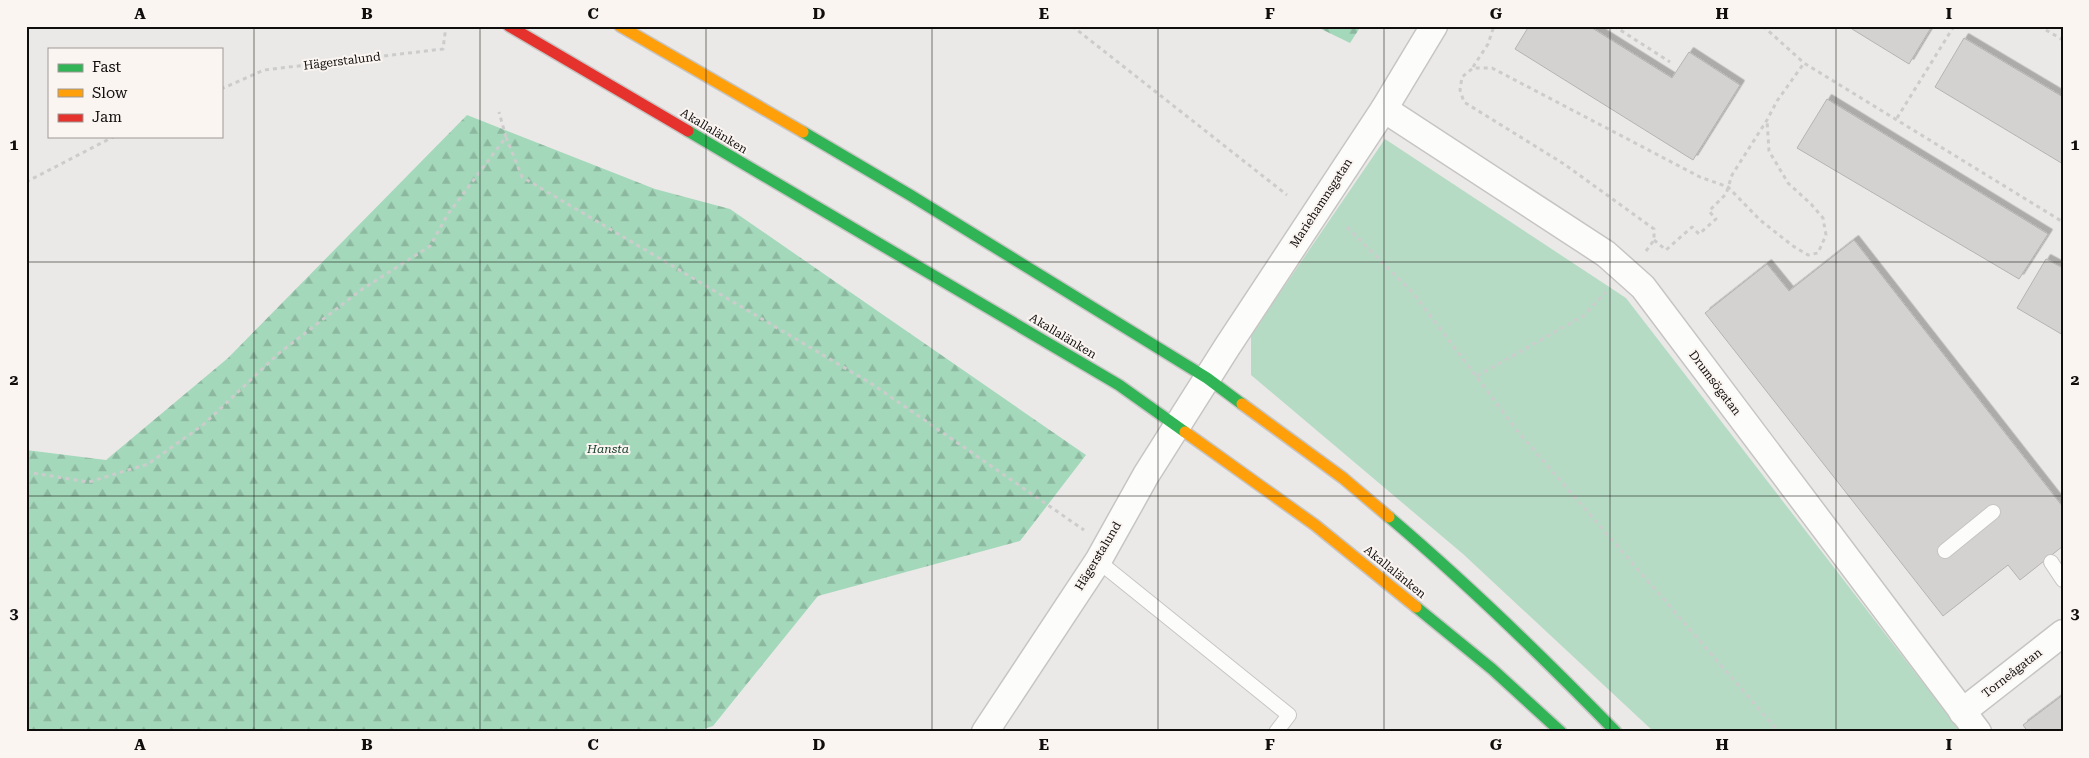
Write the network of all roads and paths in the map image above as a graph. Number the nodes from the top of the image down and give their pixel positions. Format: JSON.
{"nodes":[{"id":1,"x":446,"y":26,"type":"edge"},
{"id":2,"x":509,"y":26,"type":"edge"},
{"id":3,"x":620,"y":26,"type":"edge"},
{"id":4,"x":1072,"y":26,"type":"edge"},
{"id":5,"x":1434,"y":26,"type":"edge"},
{"id":6,"x":1494,"y":26,"type":"edge"},
{"id":7,"x":1614,"y":26,"type":"edge"},
{"id":8,"x":1763,"y":26,"type":"edge"},
{"id":9,"x":1954,"y":26,"type":"edge"},
{"id":10,"x":2039,"y":26,"type":"edge"},
{"id":11,"x":2063,"y":40,"type":"edge"},
{"id":12,"x":1670,"y":62,"type":"dead end"},
{"id":13,"x":1804,"y":63,"type":"junction"},
{"id":14,"x":1473,"y":68,"type":"junction"},
{"id":15,"x":222,"y":89,"type":"edge"},
{"id":16,"x":1384,"y":108,"type":"junction"},
{"id":17,"x":498,"y":112,"type":"dead end"},
{"id":18,"x":1896,"y":118,"type":"junction"},
{"id":19,"x":1768,"y":120,"type":"junction"},
{"id":20,"x":506,"y":137,"type":"junction"},
{"id":21,"x":111,"y":138,"type":"edge"},
{"id":22,"x":26,"y":182,"type":"edge"},
{"id":23,"x":1728,"y":187,"type":"junction"},
{"id":24,"x":1287,"y":195,"type":"dead end"},
{"id":25,"x":2063,"y":222,"type":"edge"},
{"id":26,"x":1347,"y":227,"type":"dead end"},
{"id":27,"x":1654,"y":240,"type":"junction"},
{"id":28,"x":1646,"y":251,"type":"dead end"},
{"id":29,"x":1607,"y":290,"type":"dead end"},
{"id":30,"x":1476,"y":376,"type":"junction"},
{"id":31,"x":1207,"y":378,"type":"junction"},
{"id":32,"x":1177,"y":427,"type":"junction"},
{"id":33,"x":26,"y":472,"type":"edge"},
{"id":34,"x":1993,"y":512,"type":"dead end"},
{"id":35,"x":1945,"y":551,"type":"dead end"},
{"id":36,"x":1102,"y":553,"type":"junction"},
{"id":37,"x":2051,"y":562,"type":"dead end"},
{"id":38,"x":2063,"y":580,"type":"edge"},
{"id":39,"x":2063,"y":634,"type":"edge"},
{"id":40,"x":1970,"y":722,"type":"edge"},
{"id":41,"x":986,"y":732,"type":"edge"},
{"id":42,"x":1276,"y":732,"type":"edge"},
{"id":43,"x":1561,"y":732,"type":"edge"},
{"id":44,"x":1616,"y":732,"type":"edge"},
{"id":45,"x":1778,"y":732,"type":"edge"}],
"edges":[{"from":1,"to":15,"type":"path","name":"Hägerstalund"},
{"from":2,"to":32,"type":"main road","name":"Akallalänken"},
{"from":3,"to":31,"type":"main road"},
{"from":4,"to":24,"type":"path"},
{"from":5,"to":16,"type":"street","name":"Mariehamnsgatan"},
{"from":6,"to":14,"type":"path"},
{"from":7,"to":12,"type":"path"},
{"from":8,"to":13,"type":"path"},
{"from":9,"to":18,"type":"path"},
{"from":10,"to":11,"type":"path"},
{"from":13,"to":18,"type":"path"},
{"from":13,"to":19,"type":"path"},
{"from":14,"to":23,"type":"path"},
{"from":14,"to":27,"type":"path"},
{"from":16,"to":31,"type":"street","name":"Mariehamnsgatan"},
{"from":16,"to":40,"type":"street","name":"Drumsögatan"},
{"from":17,"to":20,"type":"path"},
{"from":18,"to":25,"type":"path"},
{"from":19,"to":23,"type":"path"},
{"from":19,"to":23,"type":"path"},
{"from":20,"to":33,"type":"path"},
{"from":20,"to":36,"type":"path"},
{"from":21,"to":22,"type":"path"},
{"from":23,"to":27,"type":"path"},
{"from":26,"to":30,"type":"path"},
{"from":27,"to":28,"type":"path"},
{"from":29,"to":30,"type":"path"},
{"from":30,"to":45,"type":"path"},
{"from":31,"to":32,"type":"street","name":"Hägerstalund"},
{"from":31,"to":44,"type":"main road"},
{"from":32,"to":36,"type":"street","name":"Hägerstalund"},
{"from":32,"to":43,"type":"main road","name":"Akallalänken"},
{"from":34,"to":35,"type":"lane"},
{"from":36,"to":41,"type":"street","name":"Hägerstalund"},
{"from":36,"to":42,"type":"lane"},
{"from":37,"to":38,"type":"lane"},
{"from":39,"to":40,"type":"street","name":"Torneågatan"}]}
